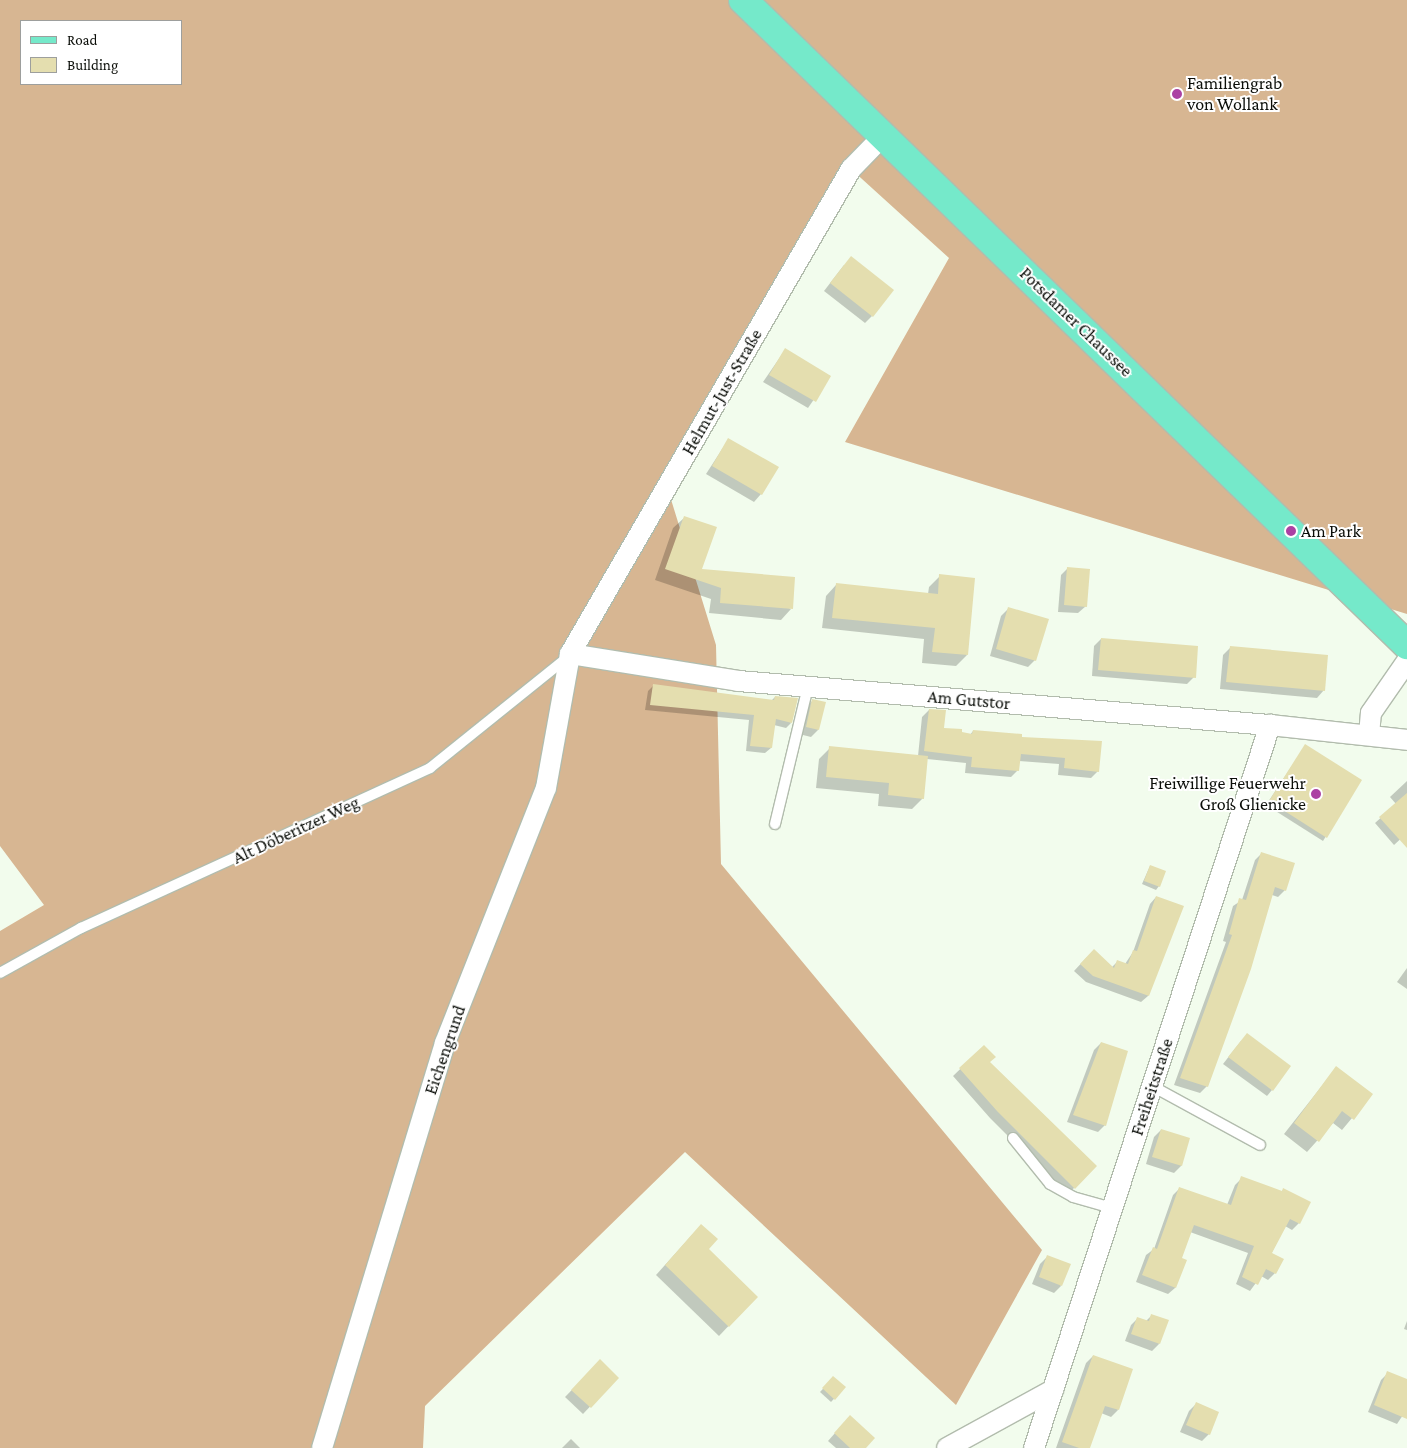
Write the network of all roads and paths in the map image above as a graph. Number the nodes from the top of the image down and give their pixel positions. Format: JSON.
{"nodes":[{"id":1,"x":744,"y":0,"type":"edge"},
{"id":2,"x":884,"y":136,"type":"junction"},
{"id":3,"x":1407,"y":645,"type":"edge"},
{"id":4,"x":570,"y":654,"type":"junction"},
{"id":5,"x":1407,"y":661,"type":"edge"},
{"id":6,"x":808,"y":687,"type":"junction"},
{"id":7,"x":1270,"y":725,"type":"junction"},
{"id":8,"x":1369,"y":735,"type":"junction"},
{"id":9,"x":1407,"y":740,"type":"edge"},
{"id":10,"x":775,"y":824,"type":"dead end"},
{"id":11,"x":0,"y":973,"type":"edge"},
{"id":12,"x":1152,"y":1086,"type":"junction"},
{"id":13,"x":1012,"y":1138,"type":"dead end"},
{"id":14,"x":1260,"y":1145,"type":"dead end"},
{"id":15,"x":1112,"y":1208,"type":"junction"},
{"id":16,"x":1053,"y":1390,"type":"junction"},
{"id":17,"x":322,"y":1448,"type":"edge"},
{"id":18,"x":947,"y":1448,"type":"edge"},
{"id":19,"x":1034,"y":1448,"type":"edge"}],
"edges":[{"from":1,"to":2,"type":"main road","name":"Potsdamer Chaussee"},
{"from":2,"to":3,"type":"main road","name":"Potsdamer Chaussee"},
{"from":2,"to":4,"type":"street","name":"Helmut-Just-Straße"},
{"from":4,"to":6,"type":"street","name":"Am Gutstor"},
{"from":4,"to":11,"type":"lane","name":"Alt Döberitzer Weg"},
{"from":4,"to":17,"type":"street","name":"Eichengrund"},
{"from":5,"to":8,"type":"street"},
{"from":6,"to":7,"type":"street","name":"Am Gutstor"},
{"from":6,"to":10,"type":"lane"},
{"from":7,"to":8,"type":"street","name":"Am Gutstor"},
{"from":7,"to":12,"type":"street","name":"Freiheitstraße"},
{"from":8,"to":9,"type":"street","name":"Am Gutstor"},
{"from":12,"to":14,"type":"lane"},
{"from":12,"to":15,"type":"street","name":"Freiheitstraße"},
{"from":13,"to":15,"type":"lane"},
{"from":15,"to":16,"type":"street","name":"Freiheitstraße"},
{"from":16,"to":18,"type":"street"},
{"from":16,"to":19,"type":"street","name":"Freiheitstraße"}]}
